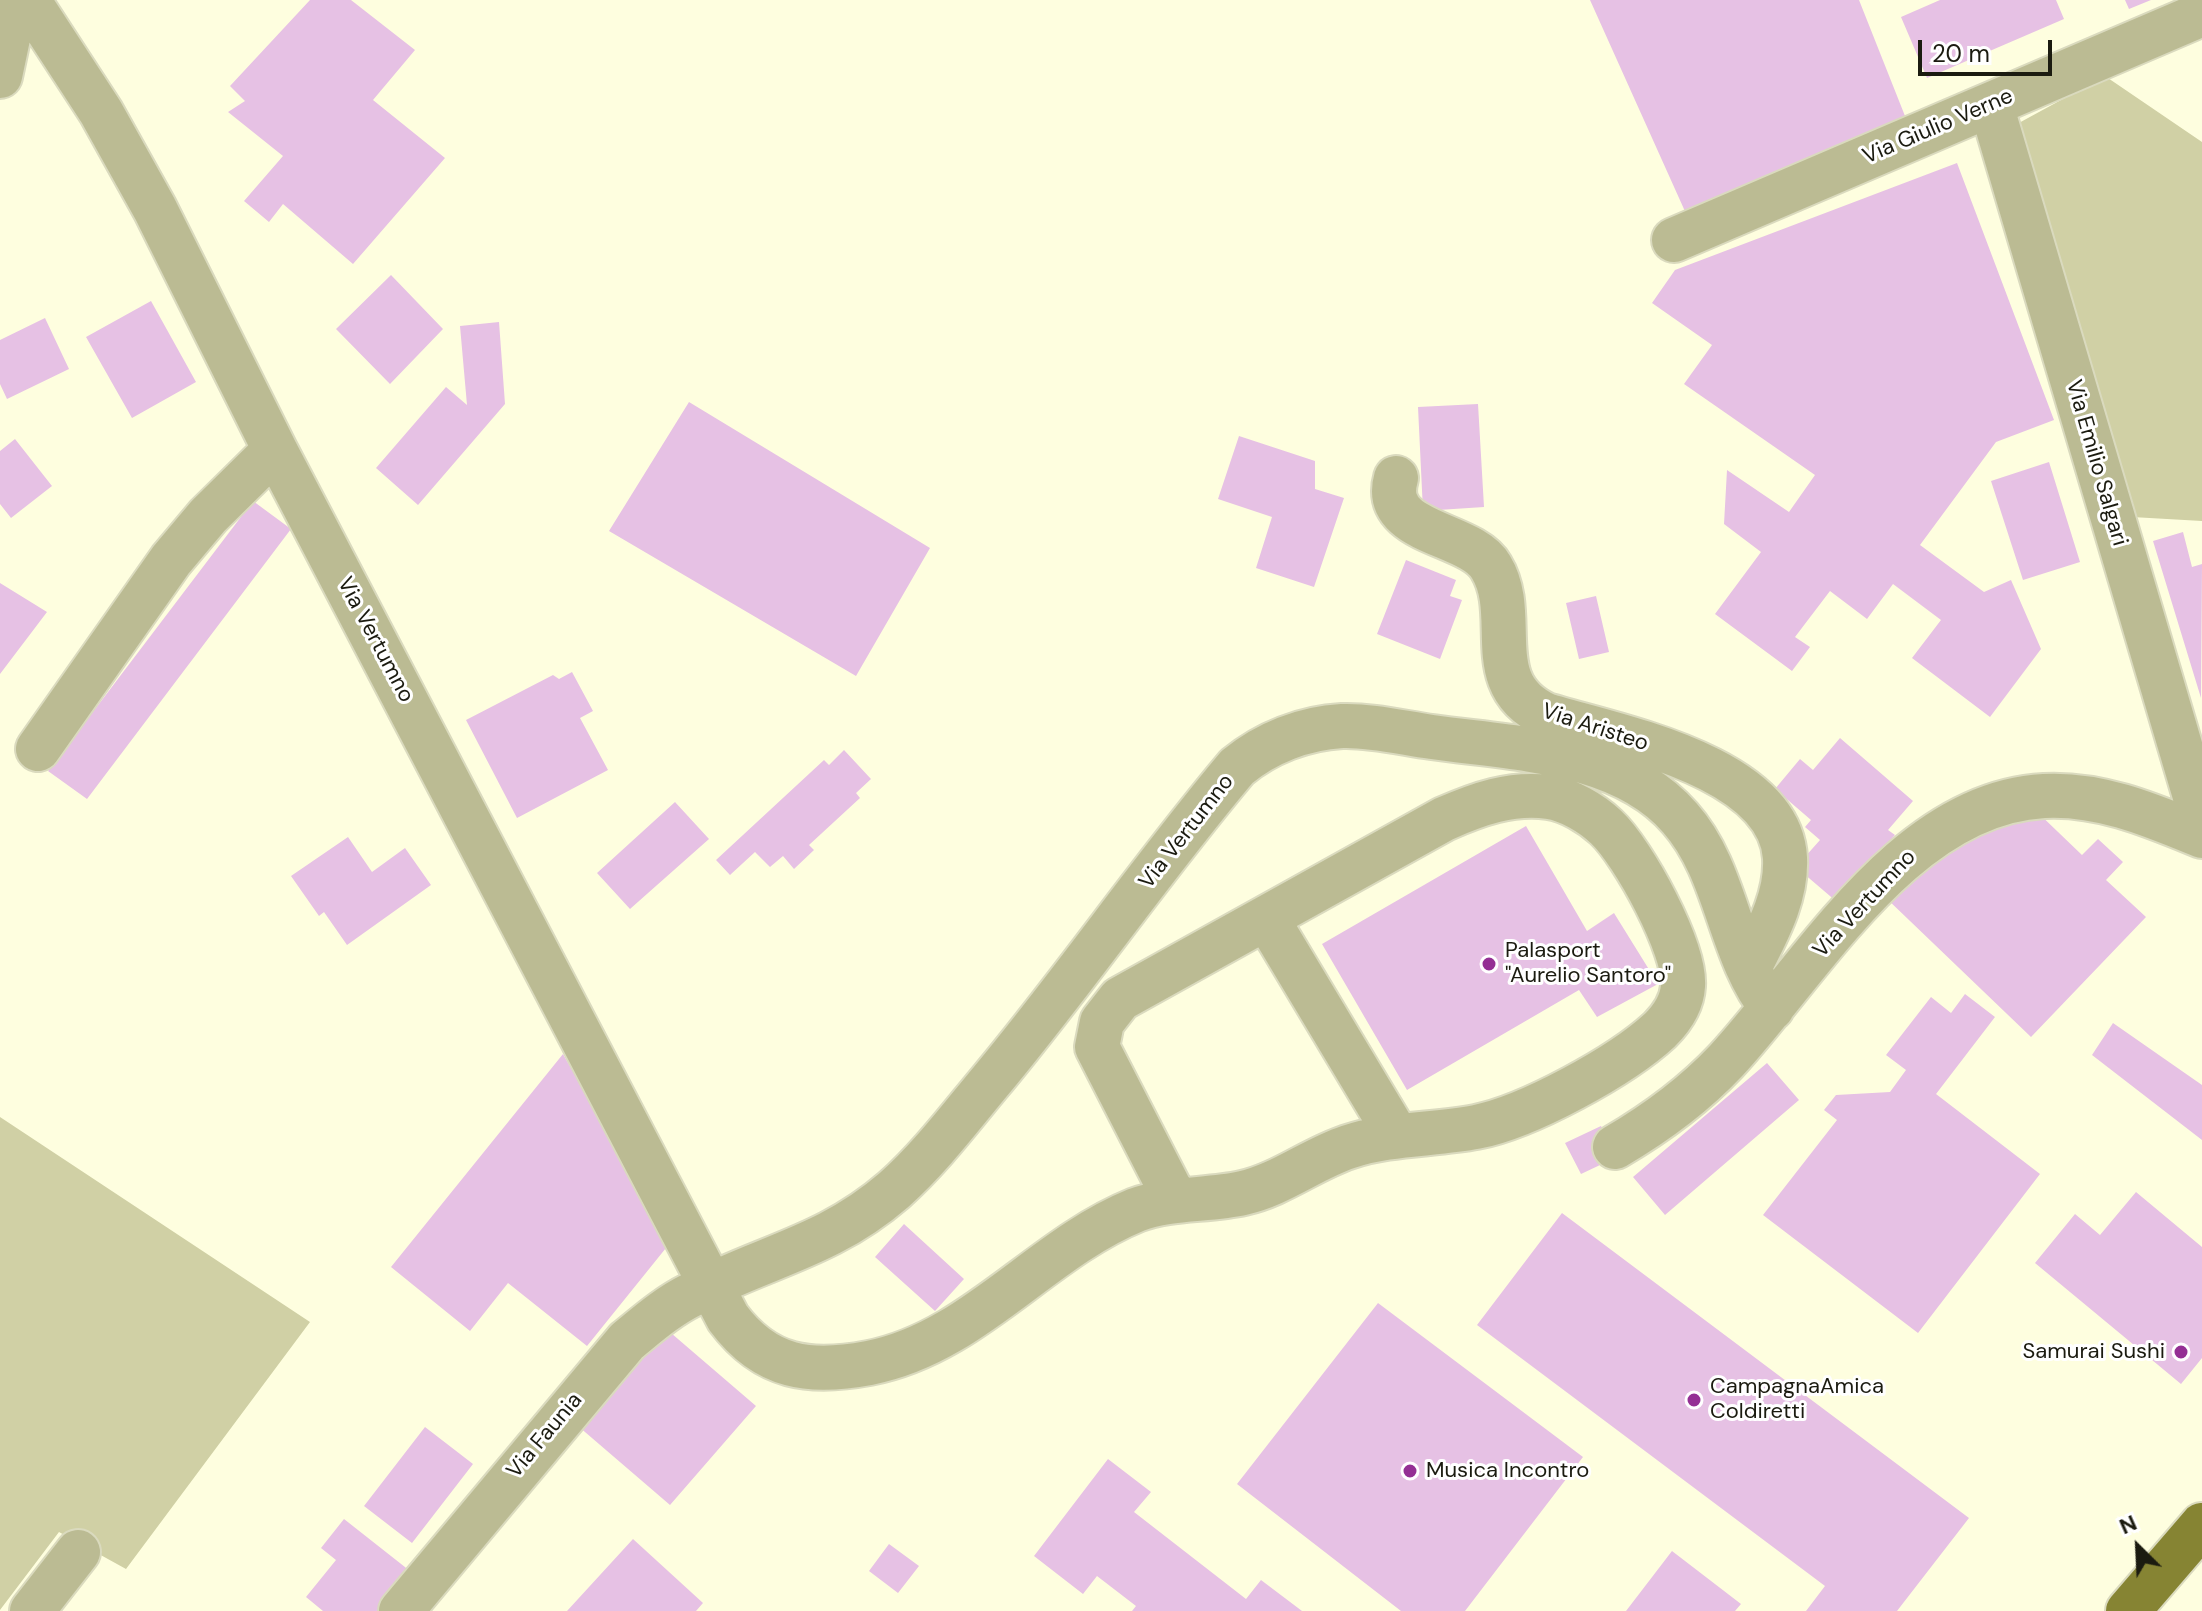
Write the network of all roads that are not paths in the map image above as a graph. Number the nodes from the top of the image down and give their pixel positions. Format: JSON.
{"nodes":[{"id":1,"x":16,"y":0,"type":"edge"},
{"id":2,"x":28,"y":0,"type":"edge"},
{"id":3,"x":2202,"y":14,"type":"edge"},
{"id":4,"x":0,"y":76,"type":"edge"},
{"id":5,"x":1991,"y":105,"type":"junction"},
{"id":6,"x":1674,"y":240,"type":"dead end"},
{"id":7,"x":275,"y":450,"type":"junction"},
{"id":8,"x":1396,"y":478,"type":"dead end"},
{"id":9,"x":38,"y":749,"type":"dead end"},
{"id":10,"x":2202,"y":820,"type":"edge"},
{"id":11,"x":2202,"y":836,"type":"edge"},
{"id":12,"x":1267,"y":919,"type":"junction"},
{"id":13,"x":1749,"y":968,"type":"junction"},
{"id":14,"x":1772,"y":1008,"type":"junction"},
{"id":15,"x":1397,"y":1136,"type":"junction"},
{"id":16,"x":1615,"y":1147,"type":"dead end"},
{"id":17,"x":1176,"y":1201,"type":"junction"},
{"id":18,"x":710,"y":1286,"type":"junction"},
{"id":19,"x":2202,"y":1525,"type":"edge"},
{"id":20,"x":78,"y":1552,"type":"dead end"},
{"id":21,"x":32,"y":1611,"type":"edge"},
{"id":22,"x":401,"y":1611,"type":"edge"},
{"id":23,"x":2128,"y":1611,"type":"edge"}],
"edges":[{"from":1,"to":4,"type":"street"},
{"from":2,"to":7,"type":"street","name":"Via Vertumno"},
{"from":3,"to":5,"type":"street","name":"Via Giulio Verne"},
{"from":5,"to":6,"type":"street","name":"Via Giulio Verne"},
{"from":5,"to":10,"type":"street","name":"Via Emilio Salgari"},
{"from":7,"to":9,"type":"street"},
{"from":7,"to":18,"type":"street","name":"Via Vertumno"},
{"from":8,"to":13,"type":"street","name":"Via Aristeo"},
{"from":11,"to":14,"type":"street","name":"Via Vertumno"},
{"from":12,"to":15,"type":"street"},
{"from":12,"to":15,"type":"street","name":"Via Vertumno"},
{"from":12,"to":17,"type":"street","name":"Via Vertumno"},
{"from":13,"to":14,"type":"street","name":"Via Vertumno"},
{"from":13,"to":18,"type":"street","name":"Via Vertumno"},
{"from":14,"to":16,"type":"street","name":"Via Vertumno"},
{"from":15,"to":17,"type":"street","name":"Via Vertumno"},
{"from":17,"to":18,"type":"street","name":"Via Vertumno"},
{"from":18,"to":22,"type":"street","name":"Via Faunia"},
{"from":19,"to":23,"type":"main road"},
{"from":20,"to":21,"type":"street"}]}
